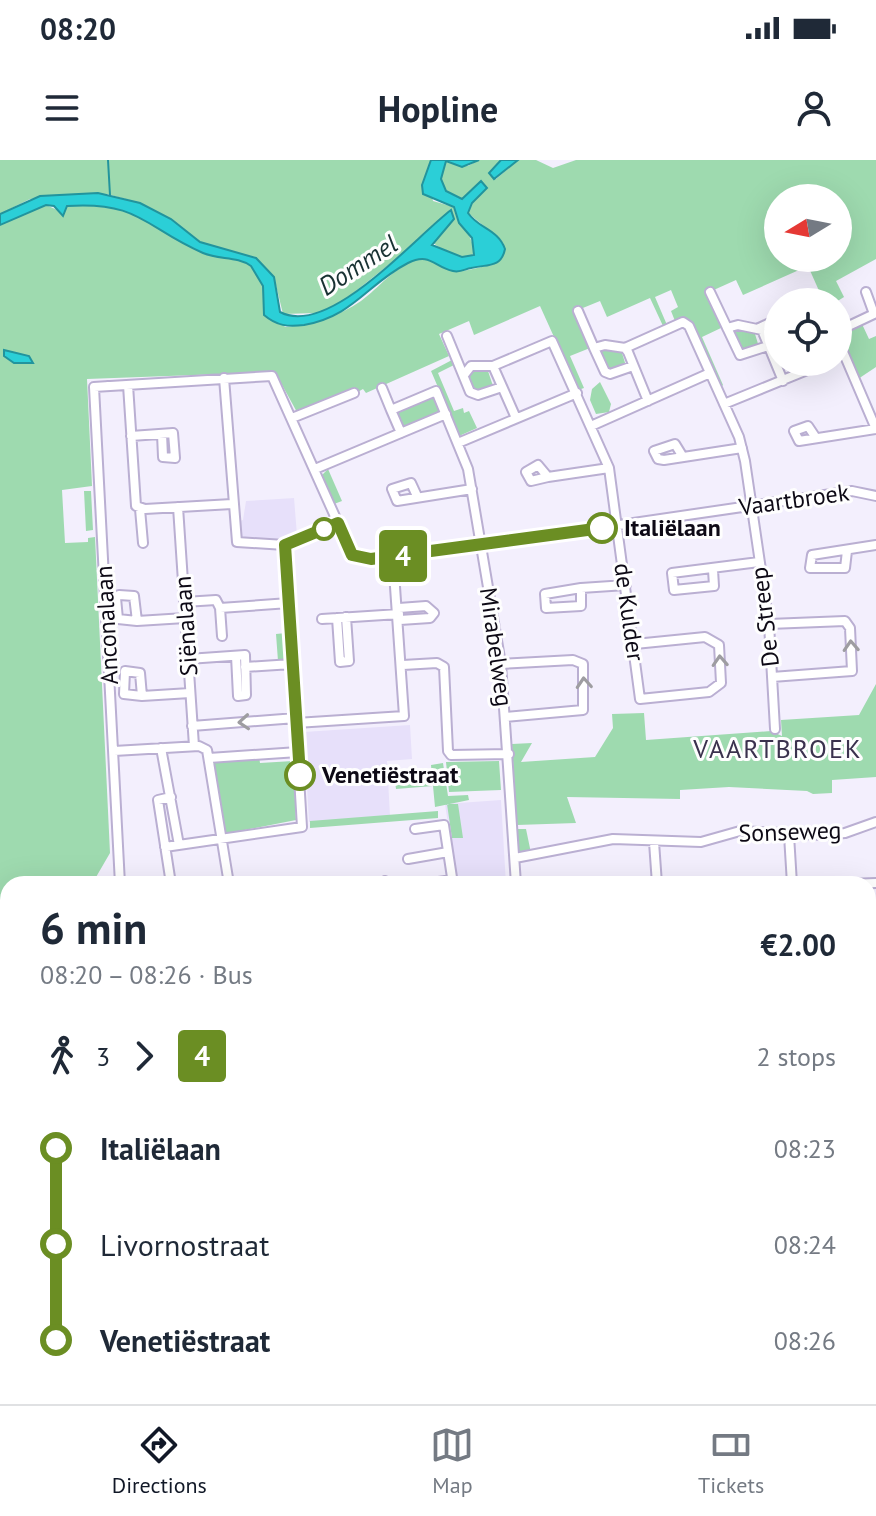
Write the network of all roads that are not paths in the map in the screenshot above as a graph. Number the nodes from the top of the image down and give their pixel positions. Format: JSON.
{"nodes":[{"id":1,"x":710,"y":292,"type":"dead end"},
{"id":2,"x":866,"y":292,"type":"dead end"},
{"id":3,"x":578,"y":311,"type":"dead end"},
{"id":4,"x":852,"y":324,"type":"edge"},
{"id":5,"x":764,"y":326,"type":"edge"},
{"id":6,"x":727,"y":328,"type":"junction"},
{"id":7,"x":759,"y":328,"type":"junction"},
{"id":8,"x":447,"y":336,"type":"dead end"},
{"id":9,"x":764,"y":338,"type":"edge"},
{"id":10,"x":764,"y":347,"type":"edge"},
{"id":11,"x":594,"y":348,"type":"junction"},
{"id":12,"x":625,"y":348,"type":"junction"},
{"id":13,"x":493,"y":366,"type":"junction"},
{"id":14,"x":633,"y":366,"type":"junction"},
{"id":15,"x":710,"y":373,"type":"junction"},
{"id":16,"x":464,"y":375,"type":"junction"},
{"id":17,"x":781,"y":376,"type":"edge"},
{"id":18,"x":795,"y":376,"type":"edge"},
{"id":19,"x":851,"y":376,"type":"edge"},
{"id":20,"x":224,"y":378,"type":"junction"},
{"id":21,"x":783,"y":381,"type":"junction"},
{"id":22,"x":128,"y":385,"type":"junction"},
{"id":23,"x":502,"y":387,"type":"junction"},
{"id":24,"x":382,"y":388,"type":"dead end"},
{"id":25,"x":354,"y":393,"type":"dead end"},
{"id":26,"x":577,"y":393,"type":"junction"},
{"id":27,"x":648,"y":401,"type":"junction"},
{"id":28,"x":724,"y":404,"type":"junction"},
{"id":29,"x":391,"y":410,"type":"junction"},
{"id":30,"x":446,"y":414,"type":"junction"},
{"id":31,"x":292,"y":418,"type":"junction"},
{"id":32,"x":516,"y":418,"type":"junction"},
{"id":33,"x":591,"y":426,"type":"junction"},
{"id":34,"x":876,"y":429,"type":"edge"},
{"id":35,"x":401,"y":433,"type":"junction"},
{"id":36,"x":162,"y":434,"type":"dead end"},
{"id":37,"x":131,"y":436,"type":"junction"},
{"id":38,"x":816,"y":438,"type":"dead end"},
{"id":39,"x":458,"y":443,"type":"junction"},
{"id":40,"x":742,"y":448,"type":"junction"},
{"id":41,"x":683,"y":457,"type":"dead end"},
{"id":42,"x":609,"y":468,"type":"junction"},
{"id":43,"x":315,"y":469,"type":"junction"},
{"id":44,"x":548,"y":477,"type":"dead end"},
{"id":45,"x":876,"y":483,"type":"edge"},
{"id":46,"x":472,"y":489,"type":"junction"},
{"id":47,"x":873,"y":494,"type":"edge"},
{"id":48,"x":417,"y":496,"type":"dead end"},
{"id":49,"x":232,"y":504,"type":"junction"},
{"id":50,"x":751,"y":506,"type":"junction"},
{"id":51,"x":178,"y":507,"type":"junction"},
{"id":52,"x":140,"y":509,"type":"junction"},
{"id":53,"x":338,"y":523,"type":"junction"},
{"id":54,"x":619,"y":525,"type":"junction"},
{"id":55,"x":143,"y":543,"type":"dead end"},
{"id":56,"x":285,"y":545,"type":"junction"},
{"id":57,"x":481,"y":545,"type":"junction"},
{"id":58,"x":876,"y":545,"type":"edge"},
{"id":59,"x":847,"y":551,"type":"junction"},
{"id":60,"x":393,"y":558,"type":"junction"},
{"id":61,"x":759,"y":562,"type":"junction"},
{"id":62,"x":713,"y":570,"type":"junction"},
{"id":63,"x":626,"y":585,"type":"junction"},
{"id":64,"x":581,"y":588,"type":"junction"},
{"id":65,"x":184,"y":602,"type":"junction"},
{"id":66,"x":289,"y":603,"type":"junction"},
{"id":67,"x":220,"y":608,"type":"junction"},
{"id":68,"x":399,"y":614,"type":"junction"},
{"id":69,"x":185,"y":618,"type":"junction"},
{"id":70,"x":322,"y":619,"type":"dead end"},
{"id":71,"x":137,"y":621,"type":"dead end"},
{"id":72,"x":769,"y":624,"type":"junction"},
{"id":73,"x":222,"y":636,"type":"dead end"},
{"id":74,"x":635,"y":644,"type":"junction"},
{"id":75,"x":236,"y":656,"type":"junction"},
{"id":76,"x":188,"y":659,"type":"junction"},
{"id":77,"x":292,"y":664,"type":"junction"},
{"id":78,"x":501,"y":664,"type":"junction"},
{"id":79,"x":403,"y":665,"type":"junction"},
{"id":80,"x":245,"y":667,"type":"junction"},
{"id":81,"x":772,"y":677,"type":"junction"},
{"id":82,"x":190,"y":693,"type":"junction"},
{"id":83,"x":142,"y":696,"type":"dead end"},
{"id":84,"x":506,"y":717,"type":"junction"},
{"id":85,"x":296,"y":721,"type":"junction"},
{"id":86,"x":192,"y":726,"type":"junction"},
{"id":87,"x":775,"y":729,"type":"dead end"},
{"id":88,"x":194,"y":746,"type":"junction"},
{"id":89,"x":161,"y":748,"type":"junction"},
{"id":90,"x":114,"y":751,"type":"junction"},
{"id":91,"x":298,"y":752,"type":"junction"},
{"id":92,"x":509,"y":754,"type":"junction"},
{"id":93,"x":209,"y":758,"type":"junction"},
{"id":94,"x":171,"y":797,"type":"junction"},
{"id":95,"x":876,"y":822,"type":"edge"},
{"id":96,"x":415,"y":829,"type":"dead end"},
{"id":97,"x":789,"y":835,"type":"junction"},
{"id":98,"x":221,"y":839,"type":"junction"},
{"id":99,"x":654,"y":842,"type":"junction"},
{"id":100,"x":179,"y":845,"type":"junction"},
{"id":101,"x":165,"y":847,"type":"junction"},
{"id":102,"x":448,"y":852,"type":"junction"},
{"id":103,"x":515,"y":858,"type":"junction"},
{"id":104,"x":408,"y":859,"type":"dead end"},
{"id":105,"x":121,"y":864,"type":"junction"},
{"id":106,"x":116,"y":876,"type":"edge"},
{"id":107,"x":120,"y":876,"type":"edge"},
{"id":108,"x":170,"y":876,"type":"edge"},
{"id":109,"x":228,"y":876,"type":"edge"},
{"id":110,"x":452,"y":876,"type":"edge"},
{"id":111,"x":516,"y":876,"type":"edge"},
{"id":112,"x":656,"y":876,"type":"edge"},
{"id":113,"x":792,"y":876,"type":"edge"},
{"id":114,"x":0,"y":1206,"type":"edge"},
{"id":115,"x":0,"y":1239,"type":"edge"}],
"edges":[{"from":1,"to":6,"type":"street"},
{"from":2,"to":4,"type":"street"},
{"from":3,"to":11,"type":"street"},
{"from":5,"to":7,"type":"street"},
{"from":6,"to":7,"type":"street"},
{"from":6,"to":10,"type":"street"},
{"from":7,"to":9,"type":"street"},
{"from":8,"to":16,"type":"street"},
{"from":11,"to":12,"type":"street"},
{"from":11,"to":14,"type":"street"},
{"from":12,"to":14,"type":"street"},
{"from":12,"to":15,"type":"street","name":"De Streep"},
{"from":13,"to":16,"type":"street"},
{"from":13,"to":23,"type":"street"},
{"from":13,"to":26,"type":"street","name":"de Kulder"},
{"from":14,"to":27,"type":"street"},
{"from":15,"to":27,"type":"street"},
{"from":15,"to":28,"type":"street","name":"De Streep"},
{"from":16,"to":23,"type":"street"},
{"from":17,"to":21,"type":"street"},
{"from":18,"to":21,"type":"street"},
{"from":19,"to":34,"type":"street"},
{"from":20,"to":22,"type":"street"},
{"from":20,"to":31,"type":"street"},
{"from":20,"to":49,"type":"street"},
{"from":21,"to":28,"type":"street"},
{"from":22,"to":37,"type":"street"},
{"from":22,"to":90,"type":"street","name":"Anconalaan"},
{"from":23,"to":32,"type":"street"},
{"from":24,"to":29,"type":"street"},
{"from":25,"to":31,"type":"street"},
{"from":26,"to":32,"type":"street"},
{"from":26,"to":33,"type":"street","name":"de Kulder"},
{"from":27,"to":33,"type":"street"},
{"from":28,"to":40,"type":"street","name":"De Streep"},
{"from":29,"to":30,"type":"street"},
{"from":29,"to":35,"type":"street"},
{"from":30,"to":35,"type":"street"},
{"from":30,"to":39,"type":"street","name":"Mirabelweg"},
{"from":31,"to":43,"type":"street"},
{"from":32,"to":39,"type":"street"},
{"from":33,"to":42,"type":"street","name":"de Kulder"},
{"from":34,"to":38,"type":"street"},
{"from":35,"to":43,"type":"street"},
{"from":36,"to":37,"type":"street"},
{"from":37,"to":52,"type":"street"},
{"from":39,"to":46,"type":"street","name":"Mirabelweg"},
{"from":40,"to":41,"type":"street"},
{"from":40,"to":50,"type":"street","name":"De Streep"},
{"from":42,"to":44,"type":"street"},
{"from":42,"to":54,"type":"street","name":"de Kulder"},
{"from":43,"to":53,"type":"street"},
{"from":45,"to":47,"type":"street"},
{"from":46,"to":48,"type":"street"},
{"from":46,"to":57,"type":"street","name":"Mirabelweg"},
{"from":47,"to":50,"type":"street","name":"Vaartbroek"},
{"from":49,"to":51,"type":"street"},
{"from":49,"to":56,"type":"street"},
{"from":50,"to":54,"type":"street","name":"Vaartbroek"},
{"from":50,"to":61,"type":"street","name":"De Streep"},
{"from":51,"to":52,"type":"street"},
{"from":51,"to":65,"type":"street","name":"Siënalaan"},
{"from":52,"to":55,"type":"street"},
{"from":53,"to":56,"type":"street"},
{"from":53,"to":60,"type":"street"},
{"from":54,"to":57,"type":"street","name":"Vaartbroek"},
{"from":54,"to":63,"type":"street","name":"de Kulder"},
{"from":56,"to":66,"type":"street"},
{"from":57,"to":60,"type":"street"},
{"from":57,"to":78,"type":"street","name":"Mirabelweg"},
{"from":58,"to":59,"type":"street"},
{"from":59,"to":59,"type":"street"},
{"from":60,"to":68,"type":"street"},
{"from":61,"to":62,"type":"street"},
{"from":61,"to":72,"type":"street","name":"De Streep"},
{"from":62,"to":62,"type":"street"},
{"from":63,"to":64,"type":"street"},
{"from":63,"to":74,"type":"street","name":"de Kulder"},
{"from":64,"to":64,"type":"street"},
{"from":65,"to":67,"type":"street"},
{"from":65,"to":69,"type":"street","name":"Siënalaan"},
{"from":66,"to":67,"type":"street"},
{"from":66,"to":77,"type":"street"},
{"from":67,"to":73,"type":"street"},
{"from":68,"to":70,"type":"street"},
{"from":68,"to":79,"type":"street"},
{"from":69,"to":71,"type":"street"},
{"from":69,"to":76,"type":"street","name":"Siënalaan"},
{"from":72,"to":81,"type":"street","name":"De Streep"},
{"from":81,"to":72,"type":"street","one_way":true},
{"from":74,"to":74,"type":"street","name":"de Kulder","one_way":true},
{"from":75,"to":76,"type":"street"},
{"from":75,"to":80,"type":"street"},
{"from":75,"to":80,"type":"street"},
{"from":76,"to":82,"type":"street","name":"Siënalaan"},
{"from":77,"to":80,"type":"street"},
{"from":77,"to":85,"type":"street"},
{"from":78,"to":84,"type":"street","name":"Mirabelweg"},
{"from":84,"to":78,"type":"street","one_way":true},
{"from":79,"to":85,"type":"street"},
{"from":79,"to":92,"type":"street"},
{"from":81,"to":87,"type":"street","name":"De Streep"},
{"from":82,"to":83,"type":"street"},
{"from":82,"to":86,"type":"street","name":"Siënalaan"},
{"from":84,"to":92,"type":"street","name":"Mirabelweg"},
{"from":85,"to":86,"type":"street","one_way":true},
{"from":85,"to":91,"type":"street"},
{"from":86,"to":88,"type":"street","name":"Siënalaan"},
{"from":88,"to":89,"type":"street"},
{"from":88,"to":93,"type":"street"},
{"from":89,"to":90,"type":"street"},
{"from":89,"to":94,"type":"street"},
{"from":90,"to":105,"type":"street","name":"Anconalaan"},
{"from":91,"to":93,"type":"street"},
{"from":91,"to":98,"type":"street"},
{"from":92,"to":103,"type":"street","name":"Mirabelweg"},
{"from":93,"to":98,"type":"street"},
{"from":94,"to":100,"type":"street"},
{"from":94,"to":101,"type":"street"},
{"from":95,"to":97,"type":"street","name":"Sonseweg"},
{"from":96,"to":102,"type":"street"},
{"from":97,"to":99,"type":"street","name":"Sonseweg"},
{"from":97,"to":113,"type":"street"},
{"from":98,"to":100,"type":"street"},
{"from":98,"to":109,"type":"street"},
{"from":99,"to":103,"type":"street","name":"Sonseweg"},
{"from":99,"to":112,"type":"street"},
{"from":100,"to":101,"type":"street"},
{"from":101,"to":108,"type":"street"},
{"from":102,"to":104,"type":"street"},
{"from":102,"to":110,"type":"street"},
{"from":103,"to":111,"type":"street","name":"Mirabelweg"},
{"from":105,"to":106,"type":"street","name":"Anconalaan"},
{"from":105,"to":107,"type":"street","name":"Anconalaan"},
{"from":114,"to":115,"type":"street"}]}
